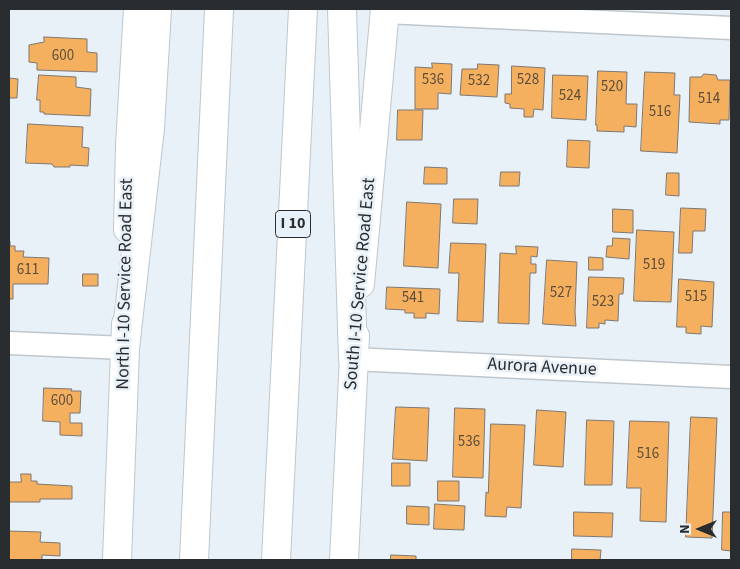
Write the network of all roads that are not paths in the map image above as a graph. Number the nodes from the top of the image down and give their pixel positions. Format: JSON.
{"nodes":[{"id":1,"x":138,"y":9,"type":"edge"},
{"id":2,"x":157,"y":9,"type":"edge"},
{"id":3,"x":219,"y":9,"type":"edge"},
{"id":4,"x":303,"y":9,"type":"edge"},
{"id":5,"x":342,"y":9,"type":"edge"},
{"id":6,"x":385,"y":10,"type":"edge"},
{"id":7,"x":731,"y":28,"type":"edge"},
{"id":8,"x":9,"y":343,"type":"edge"},
{"id":9,"x":126,"y":348,"type":"junction"},
{"id":10,"x":353,"y":359,"type":"junction"},
{"id":11,"x":731,"y":377,"type":"edge"},
{"id":12,"x":117,"y":560,"type":"edge"},
{"id":13,"x":194,"y":560,"type":"edge"},
{"id":14,"x":276,"y":560,"type":"edge"},
{"id":15,"x":344,"y":560,"type":"edge"}],
"edges":[{"from":1,"to":9,"type":"main road","name":"North I-10 Service Road East"},
{"from":2,"to":9,"type":"main road"},
{"from":3,"to":13,"type":"main road"},
{"from":4,"to":14,"type":"main road","number":"I 10"},
{"from":5,"to":10,"type":"main road"},
{"from":6,"to":7,"type":"street"},
{"from":6,"to":10,"type":"main road","name":"South I-10 Service Road East"},
{"from":8,"to":9,"type":"street"},
{"from":9,"to":12,"type":"main road","name":"North I-10 Service Road East"},
{"from":10,"to":11,"type":"street","name":"Aurora Avenue"},
{"from":10,"to":15,"type":"main road","name":"South I-10 Service Road East"}]}
